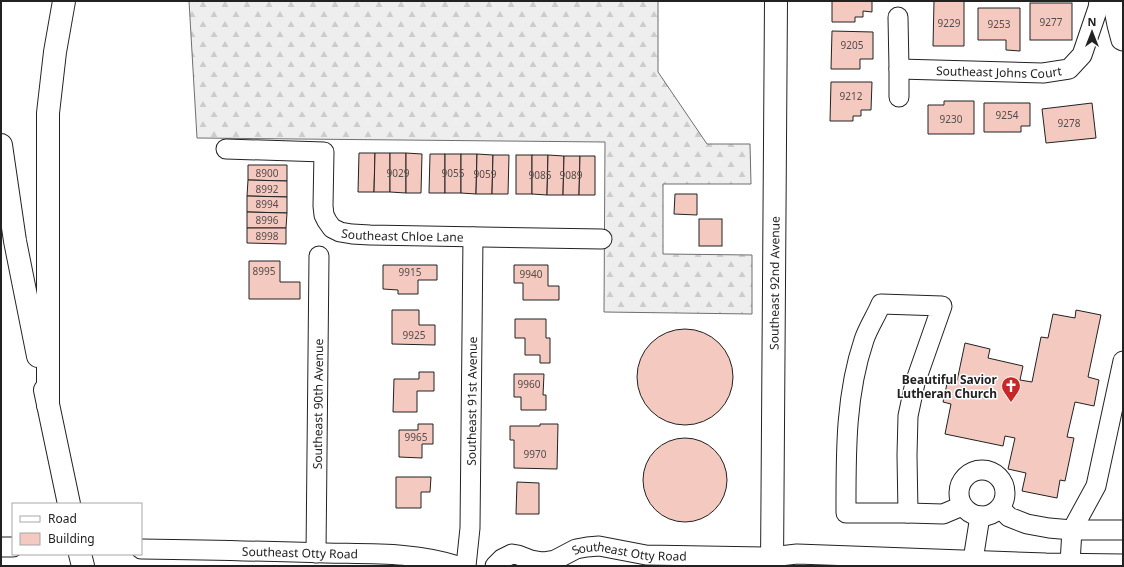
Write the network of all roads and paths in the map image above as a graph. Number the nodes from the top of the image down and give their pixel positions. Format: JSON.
{"nodes":[{"id":1,"x":64,"y":1,"type":"edge"},
{"id":2,"x":776,"y":1,"type":"edge"},
{"id":3,"x":1100,"y":1,"type":"edge"},
{"id":4,"x":1110,"y":1,"type":"edge"},
{"id":5,"x":898,"y":18,"type":"dead end"},
{"id":6,"x":1123,"y":41,"type":"edge"},
{"id":7,"x":900,"y":70,"type":"junction"},
{"id":8,"x":899,"y":97,"type":"dead end"},
{"id":9,"x":1,"y":145,"type":"edge"},
{"id":10,"x":226,"y":149,"type":"dead end"},
{"id":11,"x":473,"y":237,"type":"junction"},
{"id":12,"x":602,"y":239,"type":"dead end"},
{"id":13,"x":319,"y":256,"type":"dead end"},
{"id":14,"x":1123,"y":361,"type":"edge"},
{"id":15,"x":48,"y":405,"type":"junction"},
{"id":16,"x":69,"y":503,"type":"edge"},
{"id":17,"x":962,"y":506,"type":"junction"},
{"id":18,"x":1000,"y":508,"type":"junction"},
{"id":19,"x":908,"y":513,"type":"junction"},
{"id":20,"x":980,"y":516,"type":"junction"},
{"id":21,"x":1072,"y":530,"type":"junction"},
{"id":22,"x":1123,"y":530,"type":"edge"},
{"id":23,"x":1,"y":547,"type":"edge"},
{"id":24,"x":12,"y":547,"type":"edge"},
{"id":25,"x":142,"y":549,"type":"edge"},
{"id":26,"x":316,"y":553,"type":"junction"},
{"id":27,"x":80,"y":555,"type":"edge"},
{"id":28,"x":974,"y":560,"type":"junction"},
{"id":29,"x":772,"y":561,"type":"edge"},
{"id":30,"x":1070,"y":563,"type":"junction"},
{"id":31,"x":1123,"y":564,"type":"edge"},
{"id":32,"x":83,"y":566,"type":"edge"},
{"id":33,"x":458,"y":566,"type":"edge"},
{"id":34,"x":466,"y":566,"type":"edge"},
{"id":35,"x":495,"y":566,"type":"edge"}],
"edges":[{"from":1,"to":15,"type":"main road"},
{"from":2,"to":29,"type":"main road","name":"Southeast 92nd Avenue"},
{"from":3,"to":7,"type":"street","name":"Southeast Johns Court"},
{"from":4,"to":6,"type":"street"},
{"from":5,"to":7,"type":"street"},
{"from":7,"to":8,"type":"street"},
{"from":9,"to":15,"type":"main road"},
{"from":10,"to":11,"type":"street","name":"Southeast Chloe Lane"},
{"from":11,"to":12,"type":"street","name":"Southeast Chloe Lane"},
{"from":11,"to":34,"type":"street","name":"Southeast 91st Avenue"},
{"from":13,"to":26,"type":"street","name":"Southeast 90th Avenue"},
{"from":14,"to":21,"type":"street"},
{"from":15,"to":16,"type":"main road"},
{"from":17,"to":18,"type":"street"},
{"from":17,"to":19,"type":"street"},
{"from":17,"to":20,"type":"street"},
{"from":18,"to":20,"type":"street"},
{"from":18,"to":21,"type":"street"},
{"from":19,"to":19,"type":"street"},
{"from":20,"to":28,"type":"street"},
{"from":21,"to":22,"type":"street"},
{"from":21,"to":30,"type":"street"},
{"from":23,"to":24,"type":"street"},
{"from":25,"to":26,"type":"street","name":"Southeast Otty Road"},
{"from":26,"to":33,"type":"street","name":"Southeast Otty Road"},
{"from":27,"to":32,"type":"main road"},
{"from":28,"to":29,"type":"street","name":"Southeast Otty Road"},
{"from":28,"to":30,"type":"street","name":"Southeast Otty Road"},
{"from":29,"to":35,"type":"street","name":"Southeast Otty Road"},
{"from":30,"to":31,"type":"street","name":"Southeast Otty Road"}]}
